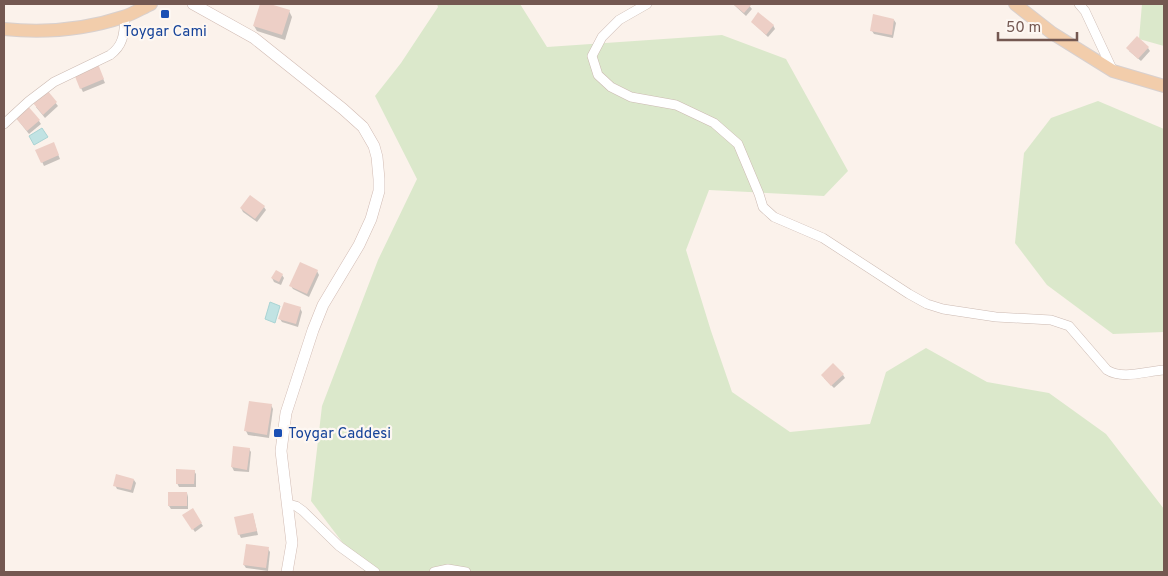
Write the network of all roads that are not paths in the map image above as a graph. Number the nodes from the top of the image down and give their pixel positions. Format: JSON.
{"nodes":[{"id":1,"x":151,"y":4,"type":"edge"},
{"id":2,"x":193,"y":4,"type":"edge"},
{"id":3,"x":647,"y":4,"type":"edge"},
{"id":4,"x":1016,"y":4,"type":"edge"},
{"id":5,"x":1079,"y":4,"type":"edge"},
{"id":6,"x":125,"y":17,"type":"junction"},
{"id":7,"x":4,"y":28,"type":"edge"},
{"id":8,"x":1113,"y":71,"type":"junction"},
{"id":9,"x":1164,"y":86,"type":"edge"},
{"id":10,"x":4,"y":124,"type":"edge"},
{"id":11,"x":1164,"y":370,"type":"edge"},
{"id":12,"x":288,"y":504,"type":"junction"},
{"id":13,"x":287,"y":572,"type":"edge"},
{"id":14,"x":376,"y":572,"type":"edge"},
{"id":15,"x":434,"y":572,"type":"edge"},
{"id":16,"x":466,"y":572,"type":"edge"}],
"edges":[{"from":1,"to":6,"type":"main road"},
{"from":2,"to":12,"type":"main road"},
{"from":3,"to":11,"type":"street"},
{"from":4,"to":8,"type":"main road"},
{"from":5,"to":8,"type":"street"},
{"from":6,"to":7,"type":"main road"},
{"from":6,"to":10,"type":"street"},
{"from":8,"to":9,"type":"main road"},
{"from":12,"to":13,"type":"main road"},
{"from":12,"to":14,"type":"street"},
{"from":15,"to":16,"type":"street"}]}
